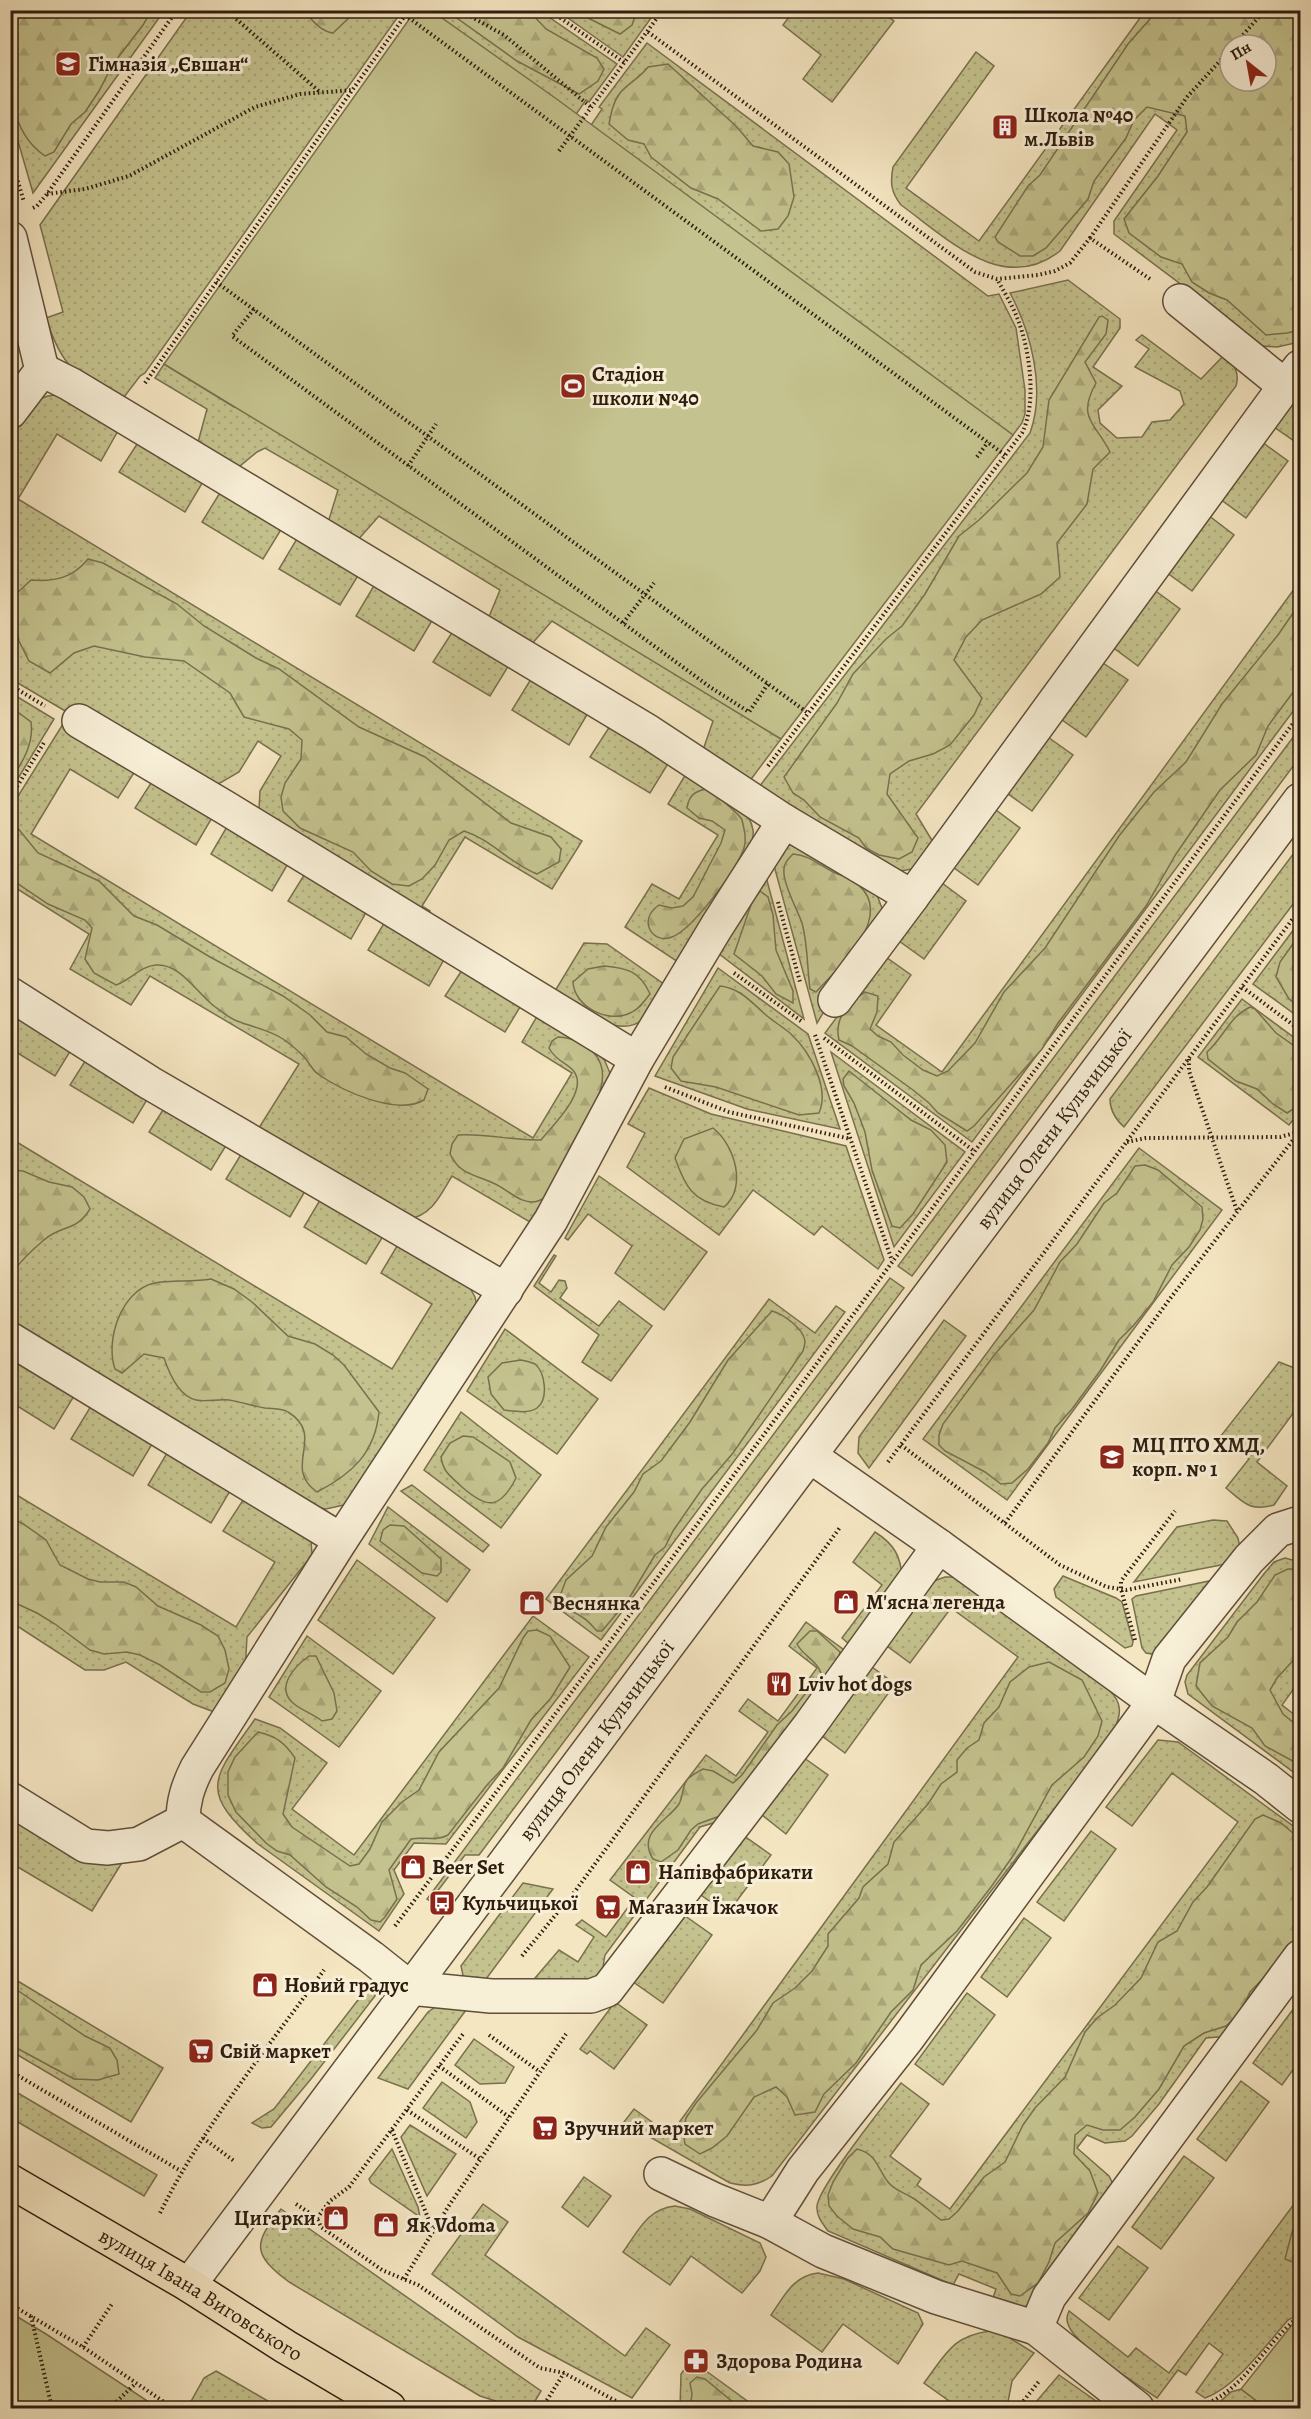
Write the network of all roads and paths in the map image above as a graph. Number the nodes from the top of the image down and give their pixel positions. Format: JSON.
{"nodes":[{"id":1,"x":177,"y":10,"type":"edge"},
{"id":2,"x":226,"y":10,"type":"edge"},
{"id":3,"x":409,"y":10,"type":"edge"},
{"id":4,"x":459,"y":10,"type":"edge"},
{"id":5,"x":549,"y":10,"type":"edge"},
{"id":6,"x":663,"y":10,"type":"edge"},
{"id":7,"x":1265,"y":10,"type":"edge"},
{"id":8,"x":405,"y":15,"type":"junction"},
{"id":9,"x":648,"y":32,"type":"junction"},
{"id":10,"x":1245,"y":33,"type":"edge"},
{"id":11,"x":625,"y":63,"type":"junction"},
{"id":12,"x":1218,"y":63,"type":"edge"},
{"id":13,"x":353,"y":90,"type":"junction"},
{"id":14,"x":321,"y":93,"type":"junction"},
{"id":15,"x":592,"y":108,"type":"junction"},
{"id":16,"x":570,"y":136,"type":"junction"},
{"id":17,"x":559,"y":151,"type":"dead end"},
{"id":18,"x":47,"y":194,"type":"junction"},
{"id":19,"x":18,"y":224,"type":"edge"},
{"id":20,"x":1090,"y":238,"type":"junction"},
{"id":21,"x":997,"y":279,"type":"junction"},
{"id":22,"x":216,"y":282,"type":"junction"},
{"id":23,"x":1180,"y":301,"type":"joint"},
{"id":24,"x":254,"y":309,"type":"junction"},
{"id":25,"x":42,"y":370,"type":"junction"},
{"id":26,"x":1293,"y":376,"type":"edge"},
{"id":27,"x":10,"y":412,"type":"edge"},
{"id":28,"x":122,"y":416,"type":"junction"},
{"id":29,"x":436,"y":424,"type":"dead end"},
{"id":30,"x":428,"y":436,"type":"junction"},
{"id":31,"x":987,"y":442,"type":"junction"},
{"id":32,"x":1005,"y":455,"type":"junction"},
{"id":33,"x":977,"y":457,"type":"dead end"},
{"id":34,"x":408,"y":466,"type":"junction"},
{"id":35,"x":654,"y":583,"type":"dead end"},
{"id":36,"x":645,"y":595,"type":"junction"},
{"id":37,"x":623,"y":623,"type":"junction"},
{"id":38,"x":768,"y":684,"type":"junction"},
{"id":39,"x":10,"y":685,"type":"edge"},
{"id":40,"x":808,"y":713,"type":"junction"},
{"id":41,"x":1300,"y":714,"type":"edge"},
{"id":42,"x":70,"y":719,"type":"junction"},
{"id":43,"x":745,"y":795,"type":"junction"},
{"id":44,"x":10,"y":798,"type":"edge"},
{"id":45,"x":1300,"y":800,"type":"edge"},
{"id":46,"x":784,"y":821,"type":"junction"},
{"id":47,"x":764,"y":851,"type":"junction"},
{"id":48,"x":912,"y":897,"type":"junction"},
{"id":49,"x":1300,"y":909,"type":"edge"},
{"id":50,"x":702,"y":951,"type":"junction"},
{"id":51,"x":1242,"y":987,"type":"junction"},
{"id":52,"x":802,"y":993,"type":"dead end"},
{"id":53,"x":10,"y":994,"type":"edge"},
{"id":54,"x":835,"y":1000,"type":"dead end"},
{"id":55,"x":805,"y":1024,"type":"dead end"},
{"id":56,"x":1300,"y":1030,"type":"edge"},
{"id":57,"x":1189,"y":1058,"type":"junction"},
{"id":58,"x":633,"y":1067,"type":"junction"},
{"id":59,"x":1212,"y":1138,"type":"junction"},
{"id":60,"x":852,"y":1139,"type":"junction"},
{"id":61,"x":1126,"y":1143,"type":"junction"},
{"id":62,"x":974,"y":1151,"type":"junction"},
{"id":63,"x":1238,"y":1212,"type":"junction"},
{"id":64,"x":892,"y":1262,"type":"junction"},
{"id":65,"x":506,"y":1290,"type":"junction"},
{"id":66,"x":10,"y":1339,"type":"edge"},
{"id":67,"x":901,"y":1445,"type":"junction"},
{"id":68,"x":810,"y":1456,"type":"junction"},
{"id":69,"x":864,"y":1494,"type":"junction"},
{"id":70,"x":1175,"y":1511,"type":"dead end"},
{"id":71,"x":1005,"y":1523,"type":"junction"},
{"id":72,"x":1300,"y":1523,"type":"edge"},
{"id":73,"x":341,"y":1540,"type":"junction"},
{"id":74,"x":939,"y":1546,"type":"junction"},
{"id":75,"x":1190,"y":1578,"type":"dead end"},
{"id":76,"x":1121,"y":1590,"type":"junction"},
{"id":77,"x":1136,"y":1642,"type":"dead end"},
{"id":78,"x":1154,"y":1702,"type":"junction"},
{"id":79,"x":10,"y":1799,"type":"edge"},
{"id":80,"x":1300,"y":1806,"type":"edge"},
{"id":81,"x":183,"y":1821,"type":"junction"},
{"id":82,"x":371,"y":1957,"type":"junction"},
{"id":83,"x":1300,"y":1957,"type":"edge"},
{"id":84,"x":410,"y":1988,"type":"junction"},
{"id":85,"x":491,"y":1996,"type":"junction"},
{"id":86,"x":591,"y":1996,"type":"junction"},
{"id":87,"x":471,"y":2023,"type":"junction"},
{"id":88,"x":439,"y":2066,"type":"junction"},
{"id":89,"x":10,"y":2070,"type":"edge"},
{"id":90,"x":540,"y":2072,"type":"junction"},
{"id":91,"x":407,"y":2110,"type":"junction"},
{"id":92,"x":509,"y":2116,"type":"junction"},
{"id":93,"x":392,"y":2130,"type":"junction"},
{"id":94,"x":203,"y":2138,"type":"junction"},
{"id":95,"x":480,"y":2159,"type":"junction"},
{"id":96,"x":243,"y":2167,"type":"dead end"},
{"id":97,"x":180,"y":2171,"type":"junction"},
{"id":98,"x":661,"y":2174,"type":"dead end"},
{"id":99,"x":10,"y":2181,"type":"edge"},
{"id":100,"x":295,"y":2203,"type":"dead end"},
{"id":101,"x":160,"y":2213,"type":"dead end"},
{"id":102,"x":317,"y":2218,"type":"junction"},
{"id":103,"x":770,"y":2222,"type":"junction"},
{"id":104,"x":434,"y":2230,"type":"junction"},
{"id":105,"x":404,"y":2279,"type":"junction"},
{"id":106,"x":189,"y":2285,"type":"junction"},
{"id":107,"x":10,"y":2304,"type":"edge"},
{"id":108,"x":112,"y":2304,"type":"dead end"},
{"id":109,"x":31,"y":2316,"type":"junction"},
{"id":110,"x":1300,"y":2319,"type":"edge"},
{"id":111,"x":1036,"y":2328,"type":"junction"},
{"id":112,"x":82,"y":2347,"type":"junction"},
{"id":113,"x":564,"y":2373,"type":"junction"},
{"id":114,"x":135,"y":2384,"type":"junction"},
{"id":115,"x":165,"y":2407,"type":"edge"},
{"id":116,"x":52,"y":2409,"type":"edge"},
{"id":117,"x":110,"y":2409,"type":"edge"},
{"id":118,"x":172,"y":2409,"type":"edge"},
{"id":119,"x":389,"y":2409,"type":"edge"},
{"id":120,"x":542,"y":2409,"type":"edge"},
{"id":121,"x":629,"y":2409,"type":"edge"},
{"id":122,"x":1137,"y":2409,"type":"edge"},
{"id":123,"x":1191,"y":2409,"type":"edge"}],
"edges":[{"from":1,"to":18,"type":"path"},
{"from":2,"to":14,"type":"path"},
{"from":3,"to":8,"type":"path"},
{"from":4,"to":15,"type":"path"},
{"from":5,"to":11,"type":"path"},
{"from":6,"to":9,"type":"path"},
{"from":7,"to":10,"type":"path"},
{"from":8,"to":13,"type":"path"},
{"from":8,"to":16,"type":"path"},
{"from":9,"to":11,"type":"path"},
{"from":9,"to":21,"type":"path"},
{"from":11,"to":15,"type":"path"},
{"from":12,"to":20,"type":"path"},
{"from":13,"to":14,"type":"path"},
{"from":13,"to":22,"type":"path"},
{"from":14,"to":18,"type":"path"},
{"from":15,"to":16,"type":"path"},
{"from":16,"to":17,"type":"path"},
{"from":16,"to":31,"type":"path"},
{"from":18,"to":19,"type":"path"},
{"from":19,"to":25,"type":"street"},
{"from":20,"to":21,"type":"path"},
{"from":20,"to":23,"type":"path"},
{"from":21,"to":32,"type":"path"},
{"from":22,"to":24,"type":"path"},
{"from":22,"to":28,"type":"path"},
{"from":23,"to":26,"type":"street"},
{"from":24,"to":30,"type":"path"},
{"from":24,"to":34,"type":"path"},
{"from":25,"to":27,"type":"street"},
{"from":25,"to":28,"type":"street"},
{"from":26,"to":48,"type":"street"},
{"from":28,"to":43,"type":"street"},
{"from":29,"to":30,"type":"path"},
{"from":30,"to":34,"type":"path"},
{"from":30,"to":36,"type":"path"},
{"from":31,"to":32,"type":"path"},
{"from":31,"to":33,"type":"path"},
{"from":32,"to":40,"type":"path"},
{"from":34,"to":37,"type":"path"},
{"from":35,"to":36,"type":"path"},
{"from":36,"to":37,"type":"path"},
{"from":36,"to":38,"type":"path"},
{"from":37,"to":38,"type":"path"},
{"from":38,"to":40,"type":"path"},
{"from":39,"to":42,"type":"path"},
{"from":40,"to":43,"type":"path"},
{"from":41,"to":62,"type":"path"},
{"from":42,"to":44,"type":"path"},
{"from":42,"to":58,"type":"street"},
{"from":43,"to":46,"type":"street"},
{"from":45,"to":68,"type":"street","name":"вулиця Олени Кульчицької"},
{"from":46,"to":47,"type":"street"},
{"from":46,"to":48,"type":"street"},
{"from":47,"to":50,"type":"street"},
{"from":47,"to":52,"type":"path"},
{"from":48,"to":54,"type":"street"},
{"from":49,"to":51,"type":"path"},
{"from":50,"to":55,"type":"path"},
{"from":50,"to":58,"type":"street"},
{"from":51,"to":56,"type":"path"},
{"from":51,"to":57,"type":"path"},
{"from":53,"to":65,"type":"street"},
{"from":57,"to":59,"type":"path"},
{"from":57,"to":61,"type":"path"},
{"from":58,"to":60,"type":"path"},
{"from":58,"to":65,"type":"street"},
{"from":59,"to":61,"type":"path"},
{"from":59,"to":63,"type":"path"},
{"from":59,"to":63,"type":"path"},
{"from":60,"to":62,"type":"path"},
{"from":60,"to":64,"type":"path"},
{"from":61,"to":67,"type":"path"},
{"from":62,"to":64,"type":"path"},
{"from":63,"to":71,"type":"path"},
{"from":64,"to":82,"type":"path"},
{"from":65,"to":73,"type":"street"},
{"from":66,"to":73,"type":"street"},
{"from":67,"to":69,"type":"path"},
{"from":67,"to":71,"type":"path"},
{"from":68,"to":69,"type":"street"},
{"from":68,"to":84,"type":"street","name":"вулиця Олени Кульчицької"},
{"from":69,"to":74,"type":"street"},
{"from":69,"to":85,"type":"path"},
{"from":70,"to":76,"type":"path"},
{"from":71,"to":76,"type":"path"},
{"from":72,"to":78,"type":"street"},
{"from":73,"to":81,"type":"street"},
{"from":74,"to":78,"type":"street"},
{"from":74,"to":86,"type":"street"},
{"from":75,"to":76,"type":"path"},
{"from":76,"to":77,"type":"path"},
{"from":78,"to":80,"type":"street"},
{"from":78,"to":103,"type":"street"},
{"from":79,"to":81,"type":"street"},
{"from":81,"to":82,"type":"street"},
{"from":82,"to":84,"type":"street"},
{"from":82,"to":94,"type":"path"},
{"from":83,"to":111,"type":"street"},
{"from":84,"to":85,"type":"street"},
{"from":84,"to":106,"type":"street","name":"вулиця Олени Кульчицької"},
{"from":85,"to":86,"type":"street"},
{"from":85,"to":87,"type":"path"},
{"from":86,"to":90,"type":"path"},
{"from":87,"to":88,"type":"path"},
{"from":87,"to":90,"type":"path"},
{"from":88,"to":91,"type":"path"},
{"from":88,"to":92,"type":"path"},
{"from":89,"to":97,"type":"path"},
{"from":90,"to":92,"type":"path"},
{"from":91,"to":93,"type":"path"},
{"from":91,"to":95,"type":"path"},
{"from":92,"to":95,"type":"path"},
{"from":93,"to":102,"type":"path"},
{"from":93,"to":104,"type":"path"},
{"from":94,"to":96,"type":"path"},
{"from":94,"to":97,"type":"path"},
{"from":95,"to":104,"type":"path"},
{"from":97,"to":101,"type":"path"},
{"from":98,"to":103,"type":"street"},
{"from":99,"to":106,"type":"main road","name":"вулиця Івана Виговського"},
{"from":100,"to":102,"type":"path"},
{"from":102,"to":105,"type":"path"},
{"from":103,"to":111,"type":"street"},
{"from":104,"to":105,"type":"path"},
{"from":105,"to":113,"type":"path"},
{"from":106,"to":119,"type":"main road","name":"вулиця Івана Виговського"},
{"from":107,"to":109,"type":"path"},
{"from":108,"to":112,"type":"path"},
{"from":109,"to":112,"type":"path"},
{"from":109,"to":116,"type":"path"},
{"from":110,"to":123,"type":"path"},
{"from":111,"to":122,"type":"street"},
{"from":112,"to":114,"type":"path"},
{"from":113,"to":120,"type":"path"},
{"from":113,"to":121,"type":"path"},
{"from":114,"to":115,"type":"path"},
{"from":114,"to":117,"type":"path"},
{"from":115,"to":118,"type":"path"}]}
